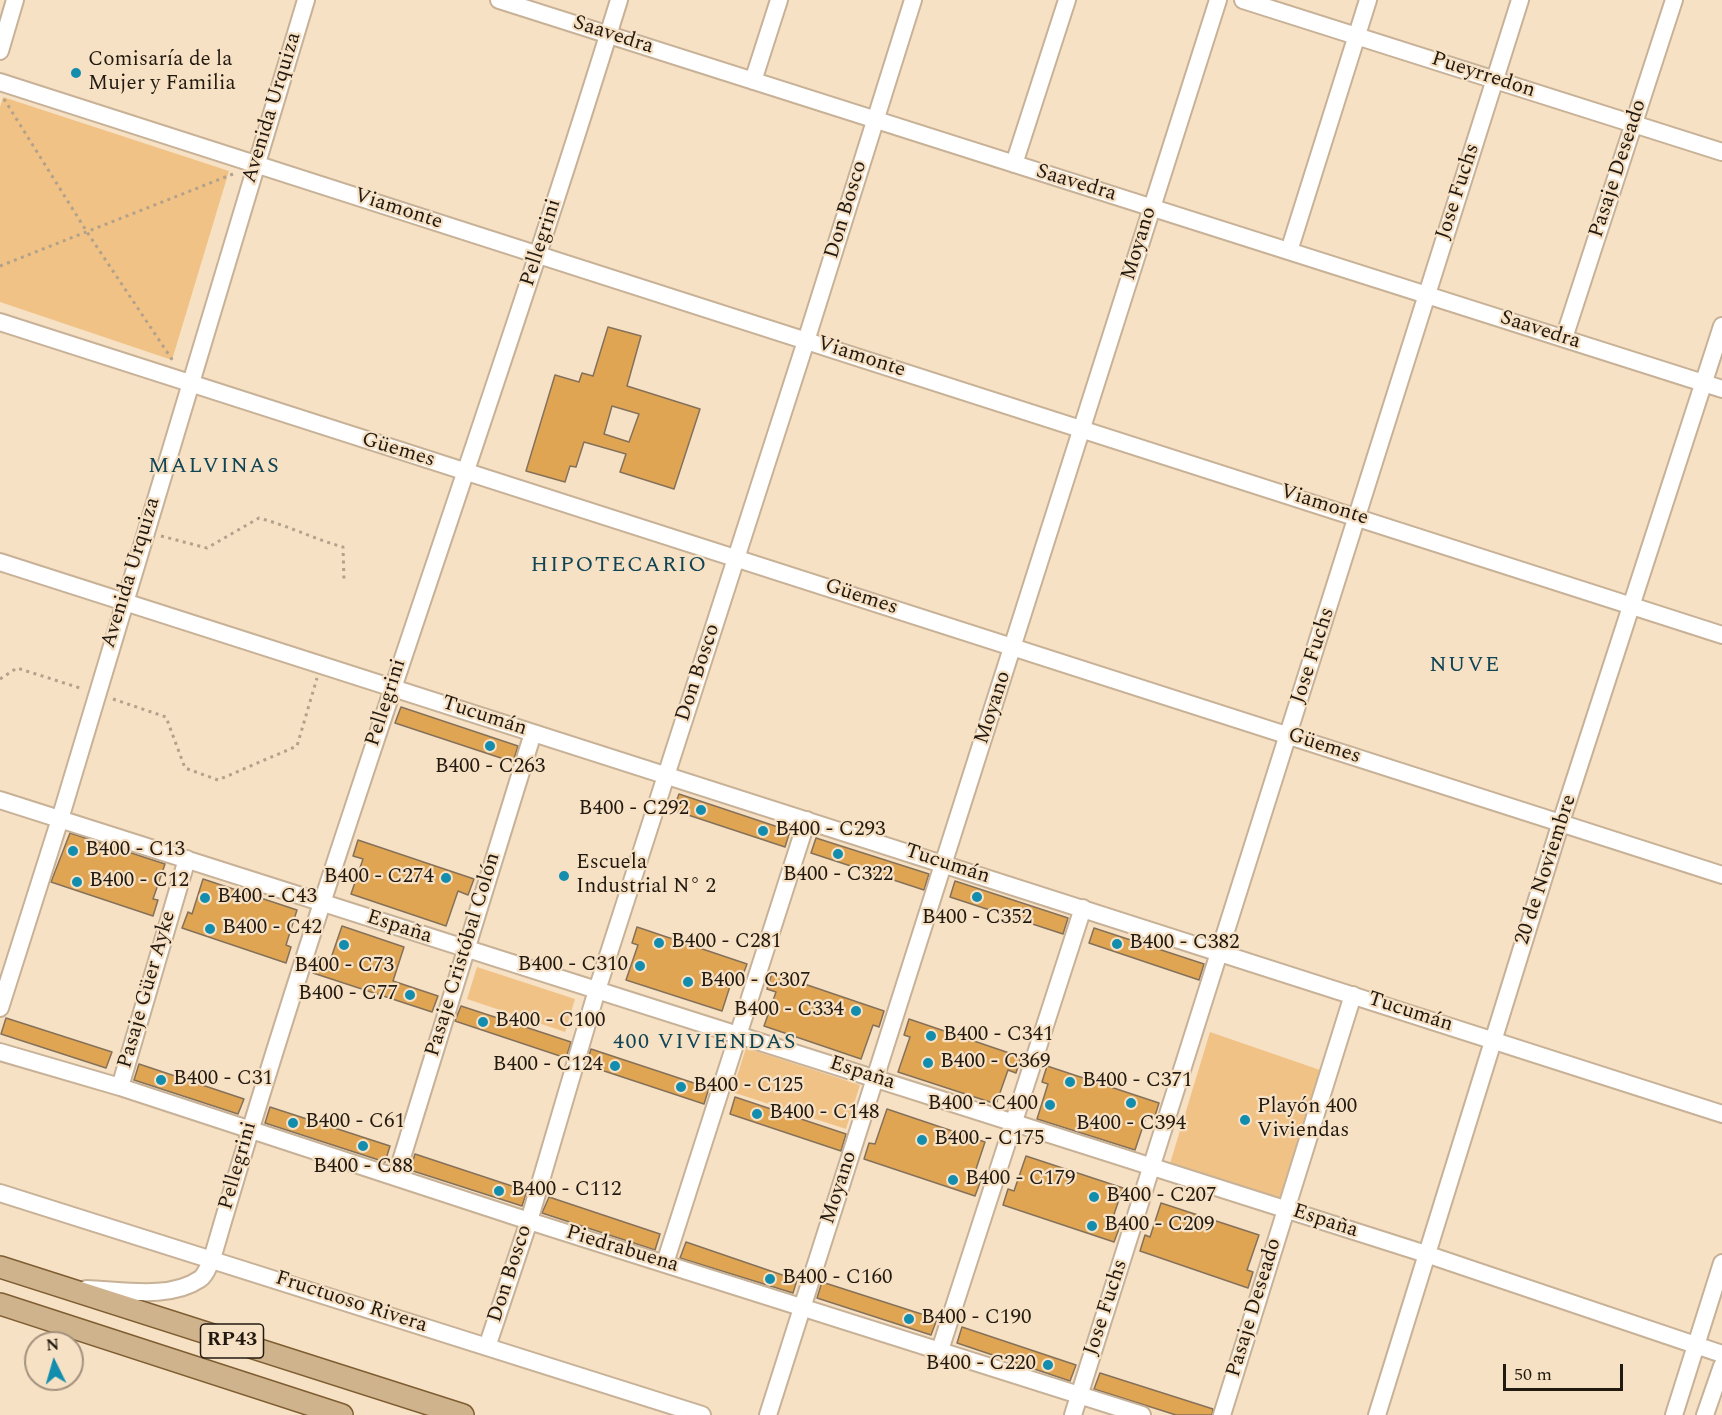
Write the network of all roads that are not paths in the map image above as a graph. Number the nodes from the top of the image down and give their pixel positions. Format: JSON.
{"nodes":[{"id":1,"x":15,"y":0,"type":"edge"},
{"id":2,"x":306,"y":0,"type":"edge"},
{"id":3,"x":499,"y":0,"type":"edge"},
{"id":4,"x":619,"y":0,"type":"edge"},
{"id":5,"x":779,"y":0,"type":"edge"},
{"id":6,"x":913,"y":0,"type":"edge"},
{"id":7,"x":1067,"y":0,"type":"edge"},
{"id":8,"x":1218,"y":0,"type":"edge"},
{"id":9,"x":1243,"y":0,"type":"edge"},
{"id":10,"x":1368,"y":0,"type":"edge"},
{"id":11,"x":1520,"y":0,"type":"edge"},
{"id":12,"x":1674,"y":0,"type":"edge"},
{"id":13,"x":609,"y":35,"type":"junction"},
{"id":14,"x":1357,"y":36,"type":"junction"},
{"id":15,"x":0,"y":51,"type":"edge"},
{"id":16,"x":1495,"y":80,"type":"junction"},
{"id":17,"x":753,"y":81,"type":"junction"},
{"id":18,"x":0,"y":82,"type":"edge"},
{"id":19,"x":874,"y":120,"type":"junction"},
{"id":20,"x":1633,"y":124,"type":"junction"},
{"id":21,"x":1722,"y":152,"type":"edge"},
{"id":22,"x":1014,"y":164,"type":"junction"},
{"id":23,"x":256,"y":165,"type":"junction"},
{"id":24,"x":1152,"y":207,"type":"junction"},
{"id":25,"x":1289,"y":251,"type":"junction"},
{"id":26,"x":539,"y":255,"type":"junction"},
{"id":27,"x":1426,"y":295,"type":"junction"},
{"id":28,"x":0,"y":322,"type":"edge"},
{"id":29,"x":1722,"y":326,"type":"edge"},
{"id":30,"x":1564,"y":339,"type":"junction"},
{"id":31,"x":806,"y":341,"type":"junction"},
{"id":32,"x":1704,"y":383,"type":"junction"},
{"id":33,"x":189,"y":385,"type":"junction"},
{"id":34,"x":1722,"y":389,"type":"edge"},
{"id":35,"x":1084,"y":429,"type":"junction"},
{"id":36,"x":466,"y":472,"type":"junction"},
{"id":37,"x":1359,"y":518,"type":"junction"},
{"id":38,"x":736,"y":558,"type":"junction"},
{"id":39,"x":0,"y":562,"type":"edge"},
{"id":40,"x":123,"y":602,"type":"junction"},
{"id":41,"x":1632,"y":605,"type":"junction"},
{"id":42,"x":1722,"y":635,"type":"edge"},
{"id":43,"x":1013,"y":647,"type":"junction"},
{"id":44,"x":392,"y":688,"type":"junction"},
{"id":45,"x":533,"y":733,"type":"junction"},
{"id":46,"x":1289,"y":736,"type":"junction"},
{"id":47,"x":666,"y":776,"type":"junction"},
{"id":48,"x":0,"y":800,"type":"edge"},
{"id":49,"x":60,"y":819,"type":"junction"},
{"id":50,"x":807,"y":820,"type":"junction"},
{"id":51,"x":1561,"y":822,"type":"junction"},
{"id":52,"x":187,"y":859,"type":"junction"},
{"id":53,"x":944,"y":864,"type":"junction"},
{"id":54,"x":1722,"y":875,"type":"edge"},
{"id":55,"x":322,"y":903,"type":"junction"},
{"id":56,"x":1083,"y":908,"type":"junction"},
{"id":57,"x":465,"y":950,"type":"junction"},
{"id":58,"x":1220,"y":952,"type":"junction"},
{"id":59,"x":597,"y":990,"type":"junction"},
{"id":60,"x":1353,"y":994,"type":"junction"},
{"id":61,"x":0,"y":1008,"type":"edge"},
{"id":62,"x":740,"y":1035,"type":"junction"},
{"id":63,"x":1493,"y":1039,"type":"junction"},
{"id":64,"x":0,"y":1052,"type":"edge"},
{"id":65,"x":875,"y":1078,"type":"junction"},
{"id":66,"x":120,"y":1087,"type":"junction"},
{"id":67,"x":1722,"y":1114,"type":"edge"},
{"id":68,"x":1013,"y":1123,"type":"junction"},
{"id":69,"x":250,"y":1131,"type":"junction"},
{"id":70,"x":1152,"y":1167,"type":"junction"},
{"id":71,"x":396,"y":1177,"type":"junction"},
{"id":72,"x":0,"y":1193,"type":"edge"},
{"id":73,"x":1285,"y":1209,"type":"junction"},
{"id":74,"x":529,"y":1221,"type":"junction"},
{"id":75,"x":1426,"y":1254,"type":"junction"},
{"id":76,"x":212,"y":1259,"type":"junction"},
{"id":77,"x":665,"y":1263,"type":"junction"},
{"id":78,"x":1722,"y":1263,"type":"edge"},
{"id":79,"x":0,"y":1267,"type":"edge"},
{"id":80,"x":68,"y":1289,"type":"junction"},
{"id":81,"x":0,"y":1304,"type":"edge"},
{"id":82,"x":802,"y":1306,"type":"junction"},
{"id":83,"x":1697,"y":1346,"type":"junction"},
{"id":84,"x":487,"y":1347,"type":"junction"},
{"id":85,"x":940,"y":1350,"type":"junction"},
{"id":86,"x":1722,"y":1354,"type":"edge"},
{"id":87,"x":1722,"y":1366,"type":"edge"},
{"id":88,"x":1079,"y":1395,"type":"junction"},
{"id":89,"x":342,"y":1415,"type":"edge"},
{"id":90,"x":463,"y":1415,"type":"edge"},
{"id":91,"x":702,"y":1415,"type":"edge"},
{"id":92,"x":768,"y":1415,"type":"edge"},
{"id":93,"x":1073,"y":1415,"type":"edge"},
{"id":94,"x":1142,"y":1415,"type":"edge"},
{"id":95,"x":1222,"y":1415,"type":"edge"},
{"id":96,"x":1377,"y":1415,"type":"edge"},
{"id":97,"x":1674,"y":1415,"type":"edge"},
{"id":98,"x":1705,"y":1415,"type":"edge"}],
"edges":[{"from":1,"to":15,"type":"street"},
{"from":2,"to":23,"type":"street","name":"Avenida Urquiza"},
{"from":3,"to":13,"type":"street","name":"Saavedra"},
{"from":4,"to":13,"type":"street","name":"Pellegrini"},
{"from":5,"to":17,"type":"street"},
{"from":6,"to":19,"type":"street","name":"Don Bosco"},
{"from":7,"to":22,"type":"street"},
{"from":8,"to":24,"type":"street","name":"Moyano"},
{"from":9,"to":14,"type":"street","name":"Pueyrredon"},
{"from":10,"to":14,"type":"street"},
{"from":11,"to":16,"type":"street","name":"Jose Fuchs"},
{"from":12,"to":20,"type":"street","name":"Pasaje Deseado"},
{"from":13,"to":17,"type":"street","name":"Saavedra"},
{"from":13,"to":26,"type":"street","name":"Pellegrini"},
{"from":14,"to":16,"type":"street","name":"Pueyrredon"},
{"from":14,"to":25,"type":"street"},
{"from":16,"to":20,"type":"street","name":"Pueyrredon"},
{"from":16,"to":27,"type":"street","name":"Jose Fuchs"},
{"from":17,"to":19,"type":"street","name":"Saavedra"},
{"from":18,"to":23,"type":"street","name":"Viamonte"},
{"from":19,"to":22,"type":"street","name":"Saavedra"},
{"from":19,"to":31,"type":"street","name":"Don Bosco"},
{"from":20,"to":21,"type":"street","name":"Pueyrredon"},
{"from":20,"to":30,"type":"street","name":"Pasaje Deseado"},
{"from":22,"to":24,"type":"street","name":"Saavedra"},
{"from":23,"to":26,"type":"street","name":"Viamonte"},
{"from":23,"to":33,"type":"street","name":"Avenida Urquiza"},
{"from":24,"to":25,"type":"street","name":"Saavedra"},
{"from":24,"to":35,"type":"street","name":"Moyano"},
{"from":25,"to":27,"type":"street","name":"Saavedra"},
{"from":26,"to":31,"type":"street","name":"Viamonte"},
{"from":26,"to":36,"type":"street","name":"Pellegrini"},
{"from":27,"to":30,"type":"street","name":"Saavedra"},
{"from":27,"to":37,"type":"street","name":"Jose Fuchs"},
{"from":28,"to":33,"type":"street","name":"Güemes"},
{"from":29,"to":32,"type":"street","name":"20 de Noviembre"},
{"from":30,"to":32,"type":"street","name":"Saavedra"},
{"from":31,"to":35,"type":"street","name":"Viamonte"},
{"from":31,"to":38,"type":"street","name":"Don Bosco"},
{"from":32,"to":34,"type":"street","name":"Saavedra"},
{"from":32,"to":41,"type":"street","name":"20 de Noviembre"},
{"from":33,"to":36,"type":"street","name":"Güemes"},
{"from":33,"to":40,"type":"street","name":"Avenida Urquiza"},
{"from":35,"to":37,"type":"street","name":"Viamonte"},
{"from":35,"to":43,"type":"street","name":"Moyano"},
{"from":36,"to":38,"type":"street","name":"Güemes"},
{"from":36,"to":44,"type":"street","name":"Pellegrini"},
{"from":37,"to":41,"type":"street","name":"Viamonte"},
{"from":37,"to":46,"type":"street","name":"Jose Fuchs"},
{"from":38,"to":43,"type":"street","name":"Güemes"},
{"from":38,"to":47,"type":"street","name":"Don Bosco"},
{"from":39,"to":40,"type":"street","name":"Tucumán"},
{"from":40,"to":44,"type":"street","name":"Tucumán"},
{"from":40,"to":49,"type":"street","name":"Avenida Urquiza"},
{"from":41,"to":42,"type":"street","name":"Viamonte"},
{"from":41,"to":51,"type":"street","name":"20 de Noviembre"},
{"from":43,"to":46,"type":"street","name":"Güemes"},
{"from":43,"to":53,"type":"street","name":"Moyano"},
{"from":44,"to":45,"type":"street","name":"Tucumán"},
{"from":44,"to":55,"type":"street","name":"Pellegrini"},
{"from":45,"to":47,"type":"street","name":"Tucumán"},
{"from":45,"to":57,"type":"street","name":"Pasaje Cristóbal Colón"},
{"from":46,"to":51,"type":"street","name":"Güemes"},
{"from":46,"to":58,"type":"street","name":"Jose Fuchs"},
{"from":47,"to":50,"type":"street","name":"Tucumán"},
{"from":47,"to":59,"type":"street","name":"Don Bosco"},
{"from":48,"to":49,"type":"street","name":"España"},
{"from":49,"to":52,"type":"street","name":"España"},
{"from":49,"to":61,"type":"street","name":"Avenida Urquiza"},
{"from":50,"to":53,"type":"street","name":"Tucumán"},
{"from":50,"to":62,"type":"street"},
{"from":51,"to":54,"type":"street","name":"Güemes"},
{"from":51,"to":63,"type":"street","name":"20 de Noviembre"},
{"from":52,"to":55,"type":"street","name":"España"},
{"from":52,"to":66,"type":"street","name":"Pasaje Güer Ayke"},
{"from":53,"to":56,"type":"street","name":"Tucumán"},
{"from":53,"to":65,"type":"street","name":"Moyano"},
{"from":55,"to":57,"type":"street","name":"España"},
{"from":55,"to":69,"type":"street","name":"Pellegrini"},
{"from":56,"to":58,"type":"street","name":"Tucumán"},
{"from":56,"to":68,"type":"street"},
{"from":57,"to":59,"type":"street","name":"España"},
{"from":57,"to":71,"type":"street","name":"Pasaje Cristóbal Colón"},
{"from":58,"to":60,"type":"street","name":"Tucumán"},
{"from":58,"to":70,"type":"street","name":"Jose Fuchs"},
{"from":59,"to":62,"type":"street","name":"España"},
{"from":59,"to":74,"type":"street","name":"Don Bosco"},
{"from":60,"to":63,"type":"street","name":"Tucumán"},
{"from":60,"to":73,"type":"street","name":"Pasaje Deseado"},
{"from":62,"to":65,"type":"street","name":"España"},
{"from":62,"to":77,"type":"street"},
{"from":63,"to":67,"type":"street","name":"Tucumán"},
{"from":63,"to":75,"type":"street","name":"20 de Noviembre"},
{"from":64,"to":66,"type":"street","name":"Piedrabuena"},
{"from":65,"to":68,"type":"street","name":"España"},
{"from":65,"to":82,"type":"street","name":"Moyano"},
{"from":66,"to":69,"type":"street","name":"Piedrabuena"},
{"from":68,"to":70,"type":"street","name":"España"},
{"from":68,"to":85,"type":"street"},
{"from":69,"to":71,"type":"street","name":"Piedrabuena"},
{"from":69,"to":76,"type":"street","name":"Pellegrini"},
{"from":70,"to":73,"type":"street","name":"España"},
{"from":70,"to":88,"type":"street","name":"Jose Fuchs"},
{"from":71,"to":74,"type":"street","name":"Piedrabuena"},
{"from":72,"to":76,"type":"street","name":"Fructuoso Rivera"},
{"from":73,"to":75,"type":"street","name":"España"},
{"from":73,"to":95,"type":"street","name":"Pasaje Deseado"},
{"from":74,"to":77,"type":"street","name":"Piedrabuena"},
{"from":74,"to":84,"type":"street","name":"Don Bosco"},
{"from":75,"to":83,"type":"street","name":"España"},
{"from":75,"to":96,"type":"street","name":"20 de Noviembre"},
{"from":76,"to":80,"type":"street","name":"Pellegrini"},
{"from":76,"to":84,"type":"street","name":"Fructuoso Rivera"},
{"from":77,"to":82,"type":"street","name":"Piedrabuena"},
{"from":78,"to":83,"type":"street"},
{"from":79,"to":80,"type":"main road","number":"RP43"},
{"from":80,"to":90,"type":"main road","number":"RP43"},
{"from":81,"to":89,"type":"main road","number":"RP43"},
{"from":82,"to":85,"type":"street","name":"Piedrabuena"},
{"from":82,"to":92,"type":"street","name":"Moyano"},
{"from":83,"to":86,"type":"street","name":"España"},
{"from":83,"to":97,"type":"street"},
{"from":84,"to":91,"type":"street","name":"Fructuoso Rivera"},
{"from":85,"to":88,"type":"street","name":"Piedrabuena"},
{"from":87,"to":98,"type":"street"},
{"from":88,"to":93,"type":"street","name":"Jose Fuchs"},
{"from":88,"to":94,"type":"street","name":"Piedrabuena"}]}
